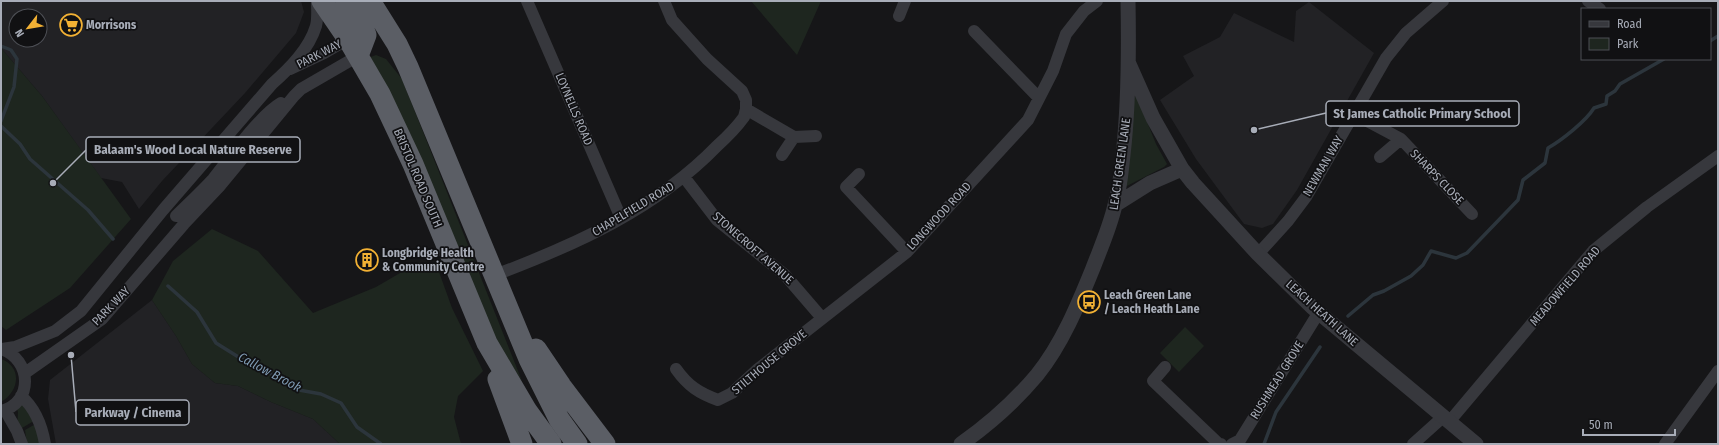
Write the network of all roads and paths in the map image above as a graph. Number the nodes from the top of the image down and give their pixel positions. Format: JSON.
{"nodes":[{"id":1,"x":317,"y":1,"type":"edge"},
{"id":2,"x":322,"y":1,"type":"edge"},
{"id":3,"x":346,"y":1,"type":"edge"},
{"id":4,"x":370,"y":1,"type":"edge"},
{"id":5,"x":528,"y":1,"type":"edge"},
{"id":6,"x":664,"y":1,"type":"edge"},
{"id":7,"x":905,"y":1,"type":"edge"},
{"id":8,"x":1097,"y":1,"type":"edge"},
{"id":9,"x":1128,"y":1,"type":"edge"},
{"id":10,"x":1443,"y":1,"type":"edge"},
{"id":11,"x":1588,"y":1,"type":"edge"},
{"id":12,"x":1598,"y":8,"type":"edge"},
{"id":13,"x":899,"y":16,"type":"dead end"},
{"id":14,"x":974,"y":31,"type":"dead end"},
{"id":15,"x":358,"y":43,"type":"junction"},
{"id":16,"x":398,"y":44,"type":"junction"},
{"id":17,"x":1129,"y":64,"type":"junction"},
{"id":18,"x":289,"y":70,"type":"junction"},
{"id":19,"x":1039,"y":98,"type":"junction"},
{"id":20,"x":746,"y":109,"type":"junction"},
{"id":21,"x":1354,"y":114,"type":"junction"},
{"id":22,"x":816,"y":136,"type":"dead end"},
{"id":23,"x":794,"y":137,"type":"junction"},
{"id":24,"x":1401,"y":139,"type":"junction"},
{"id":25,"x":782,"y":155,"type":"dead end"},
{"id":26,"x":1718,"y":156,"type":"edge"},
{"id":27,"x":1380,"y":157,"type":"dead end"},
{"id":28,"x":1182,"y":169,"type":"junction"},
{"id":29,"x":860,"y":174,"type":"dead end"},
{"id":30,"x":684,"y":177,"type":"junction"},
{"id":31,"x":173,"y":199,"type":"junction"},
{"id":32,"x":1115,"y":205,"type":"junction"},
{"id":33,"x":163,"y":210,"type":"junction"},
{"id":34,"x":1472,"y":214,"type":"dead end"},
{"id":35,"x":621,"y":218,"type":"junction"},
{"id":36,"x":180,"y":220,"type":"junction"},
{"id":37,"x":907,"y":252,"type":"junction"},
{"id":38,"x":1258,"y":254,"type":"junction"},
{"id":39,"x":495,"y":275,"type":"junction"},
{"id":40,"x":504,"y":300,"type":"junction"},
{"id":41,"x":1319,"y":312,"type":"junction"},
{"id":42,"x":822,"y":318,"type":"junction"},
{"id":43,"x":487,"y":343,"type":"junction"},
{"id":44,"x":2,"y":349,"type":"edge"},
{"id":45,"x":1165,"y":367,"type":"dead end"},
{"id":46,"x":676,"y":369,"type":"dead end"},
{"id":47,"x":1718,"y":371,"type":"edge"},
{"id":48,"x":25,"y":373,"type":"junction"},
{"id":49,"x":21,"y":396,"type":"junction"},
{"id":50,"x":3,"y":410,"type":"edge"},
{"id":51,"x":1446,"y":419,"type":"junction"},
{"id":52,"x":969,"y":442,"type":"edge"},
{"id":53,"x":22,"y":444,"type":"edge"},
{"id":54,"x":45,"y":444,"type":"edge"},
{"id":55,"x":522,"y":444,"type":"edge"},
{"id":56,"x":551,"y":444,"type":"edge"},
{"id":57,"x":577,"y":444,"type":"edge"},
{"id":58,"x":605,"y":444,"type":"edge"},
{"id":59,"x":1221,"y":444,"type":"edge"},
{"id":60,"x":1232,"y":444,"type":"edge"},
{"id":61,"x":1413,"y":444,"type":"edge"},
{"id":62,"x":1476,"y":444,"type":"edge"},
{"id":63,"x":1665,"y":444,"type":"edge"}],
"edges":[{"from":1,"to":18,"type":"street","name":"PARK WAY"},
{"from":2,"to":15,"type":"highway","name":"BRISTOL ROAD SOUTH"},
{"from":3,"to":15,"type":"highway"},
{"from":4,"to":16,"type":"highway"},
{"from":5,"to":35,"type":"street","name":"LOYNELLS ROAD"},
{"from":6,"to":20,"type":"street"},
{"from":7,"to":13,"type":"street"},
{"from":8,"to":19,"type":"street","name":"LONGWOOD ROAD"},
{"from":9,"to":17,"type":"street","name":"LEACH GREEN LANE"},
{"from":10,"to":21,"type":"street","name":"NEWMAN WAY"},
{"from":11,"to":12,"type":"street"},
{"from":14,"to":19,"type":"street"},
{"from":15,"to":16,"type":"highway"},
{"from":15,"to":18,"type":"street","name":"PARK WAY"},
{"from":15,"to":36,"type":"street","name":"PARK WAY"},
{"from":15,"to":43,"type":"highway","name":"BRISTOL ROAD SOUTH"},
{"from":16,"to":39,"type":"highway"},
{"from":17,"to":28,"type":"street","name":"LEACH HEATH LANE"},
{"from":17,"to":32,"type":"street","name":"LEACH GREEN LANE"},
{"from":18,"to":31,"type":"street","name":"PARK WAY"},
{"from":19,"to":37,"type":"street","name":"LONGWOOD ROAD"},
{"from":20,"to":23,"type":"street"},
{"from":20,"to":30,"type":"street","name":"CHAPELFIELD ROAD"},
{"from":21,"to":24,"type":"street","name":"SHARPS CLOSE"},
{"from":21,"to":38,"type":"street","name":"NEWMAN WAY"},
{"from":22,"to":23,"type":"street"},
{"from":23,"to":25,"type":"street"},
{"from":24,"to":27,"type":"street","name":"SHARPS CLOSE"},
{"from":24,"to":34,"type":"street","name":"SHARPS CLOSE"},
{"from":26,"to":51,"type":"street","name":"MEADOWFIELD ROAD"},
{"from":28,"to":32,"type":"street"},
{"from":28,"to":38,"type":"street","name":"LEACH HEATH LANE"},
{"from":29,"to":37,"type":"street"},
{"from":30,"to":35,"type":"street","name":"CHAPELFIELD ROAD"},
{"from":30,"to":42,"type":"street","name":"STONECROFT AVENUE"},
{"from":31,"to":33,"type":"street","name":"PARK WAY"},
{"from":31,"to":36,"type":"street"},
{"from":32,"to":52,"type":"street","name":"LEACH GREEN LANE"},
{"from":33,"to":36,"type":"street"},
{"from":33,"to":44,"type":"street","name":"PARK WAY"},
{"from":35,"to":39,"type":"street","name":"CHAPELFIELD ROAD"},
{"from":36,"to":48,"type":"street","name":"PARK WAY"},
{"from":37,"to":42,"type":"street","name":"LONGWOOD ROAD"},
{"from":38,"to":41,"type":"street","name":"LEACH HEATH LANE"},
{"from":39,"to":40,"type":"highway"},
{"from":40,"to":57,"type":"highway"},
{"from":40,"to":58,"type":"highway"},
{"from":41,"to":51,"type":"street","name":"LEACH HEATH LANE"},
{"from":41,"to":60,"type":"street","name":"RUSHMEAD GROVE"},
{"from":42,"to":46,"type":"street","name":"STILTHOUSE GROVE"},
{"from":43,"to":55,"type":"highway"},
{"from":43,"to":56,"type":"highway","name":"BRISTOL ROAD SOUTH"},
{"from":44,"to":48,"type":"street"},
{"from":45,"to":59,"type":"street"},
{"from":47,"to":63,"type":"street"},
{"from":48,"to":49,"type":"street"},
{"from":49,"to":50,"type":"street"},
{"from":49,"to":54,"type":"street"},
{"from":50,"to":53,"type":"street"},
{"from":51,"to":61,"type":"street","name":"MEADOWFIELD ROAD"},
{"from":51,"to":62,"type":"street","name":"LEACH HEATH LANE"}]}
